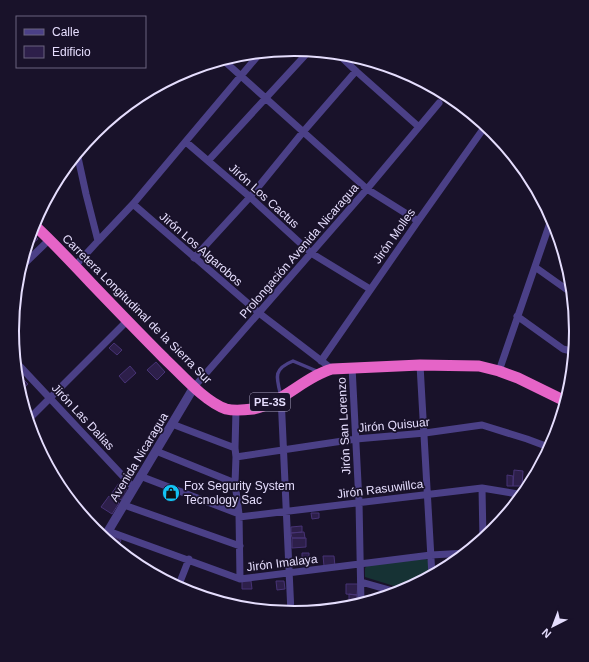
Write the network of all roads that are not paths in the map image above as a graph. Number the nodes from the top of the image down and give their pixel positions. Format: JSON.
{"nodes":[{"id":1,"x":304,"y":56,"type":"edge"},
{"id":2,"x":256,"y":59,"type":"edge"},
{"id":3,"x":344,"y":60,"type":"edge"},
{"id":4,"x":228,"y":64,"type":"edge"},
{"id":5,"x":356,"y":72,"type":"junction"},
{"id":6,"x":241,"y":76,"type":"junction"},
{"id":7,"x":265,"y":98,"type":"junction"},
{"id":8,"x":439,"y":103,"type":"dead end"},
{"id":9,"x":419,"y":127,"type":"junction"},
{"id":10,"x":482,"y":130,"type":"edge"},
{"id":11,"x":303,"y":132,"type":"junction"},
{"id":12,"x":186,"y":142,"type":"junction"},
{"id":13,"x":78,"y":160,"type":"edge"},
{"id":14,"x":208,"y":161,"type":"junction"},
{"id":15,"x":367,"y":189,"type":"junction"},
{"id":16,"x":250,"y":197,"type":"junction"},
{"id":17,"x":133,"y":204,"type":"junction"},
{"id":18,"x":418,"y":221,"type":"junction"},
{"id":19,"x":550,"y":228,"type":"edge"},
{"id":20,"x":39,"y":229,"type":"edge"},
{"id":21,"x":50,"y":239,"type":"junction"},
{"id":22,"x":98,"y":241,"type":"junction"},
{"id":23,"x":311,"y":253,"type":"junction"},
{"id":24,"x":194,"y":258,"type":"junction"},
{"id":25,"x":28,"y":260,"type":"edge"},
{"id":26,"x":75,"y":266,"type":"junction"},
{"id":27,"x":535,"y":267,"type":"junction"},
{"id":28,"x":370,"y":289,"type":"junction"},
{"id":29,"x":567,"y":290,"type":"edge"},
{"id":30,"x":259,"y":313,"type":"junction"},
{"id":31,"x":517,"y":316,"type":"junction"},
{"id":32,"x":127,"y":321,"type":"junction"},
{"id":33,"x":569,"y":350,"type":"edge"},
{"id":34,"x":321,"y":361,"type":"junction"},
{"id":35,"x":420,"y":365,"type":"junction"},
{"id":36,"x":21,"y":367,"type":"edge"},
{"id":37,"x":352,"y":367,"type":"junction"},
{"id":38,"x":332,"y":368,"type":"junction"},
{"id":39,"x":499,"y":371,"type":"junction"},
{"id":40,"x":320,"y":372,"type":"junction"},
{"id":41,"x":194,"y":387,"type":"junction"},
{"id":42,"x":281,"y":396,"type":"junction"},
{"id":43,"x":50,"y":398,"type":"junction"},
{"id":44,"x":562,"y":399,"type":"edge"},
{"id":45,"x":236,"y":410,"type":"junction"},
{"id":46,"x":32,"y":416,"type":"edge"},
{"id":47,"x":172,"y":424,"type":"junction"},
{"id":48,"x":425,"y":434,"type":"junction"},
{"id":49,"x":356,"y":439,"type":"junction"},
{"id":50,"x":545,"y":446,"type":"edge"},
{"id":51,"x":234,"y":448,"type":"junction"},
{"id":52,"x":285,"y":450,"type":"junction"},
{"id":53,"x":156,"y":451,"type":"junction"},
{"id":54,"x":236,"y":457,"type":"junction"},
{"id":55,"x":140,"y":476,"type":"junction"},
{"id":56,"x":235,"y":483,"type":"junction"},
{"id":57,"x":134,"y":488,"type":"junction"},
{"id":58,"x":482,"y":488,"type":"junction"},
{"id":59,"x":517,"y":494,"type":"edge"},
{"id":60,"x":428,"y":495,"type":"junction"},
{"id":61,"x":359,"y":502,"type":"junction"},
{"id":62,"x":124,"y":505,"type":"junction"},
{"id":63,"x":287,"y":511,"type":"junction"},
{"id":64,"x":239,"y":516,"type":"junction"},
{"id":65,"x":485,"y":530,"type":"edge"},
{"id":66,"x":107,"y":533,"type":"edge"},
{"id":67,"x":111,"y":537,"type":"edge"},
{"id":68,"x":240,"y":546,"type":"junction"},
{"id":69,"x":456,"y":554,"type":"edge"},
{"id":70,"x":431,"y":555,"type":"junction"},
{"id":71,"x":189,"y":559,"type":"junction"},
{"id":72,"x":361,"y":565,"type":"junction"},
{"id":73,"x":432,"y":570,"type":"edge"},
{"id":74,"x":290,"y":573,"type":"junction"},
{"id":75,"x":240,"y":579,"type":"junction"},
{"id":76,"x":180,"y":582,"type":"edge"},
{"id":77,"x":361,"y":582,"type":"junction"},
{"id":78,"x":389,"y":590,"type":"edge"},
{"id":79,"x":362,"y":598,"type":"edge"},
{"id":80,"x":291,"y":606,"type":"edge"}],
"edges":[{"from":1,"to":7,"type":"street"},
{"from":2,"to":6,"type":"street"},
{"from":3,"to":5,"type":"street"},
{"from":4,"to":6,"type":"street"},
{"from":5,"to":9,"type":"street"},
{"from":5,"to":11,"type":"street"},
{"from":6,"to":7,"type":"street"},
{"from":6,"to":12,"type":"street"},
{"from":7,"to":11,"type":"street"},
{"from":7,"to":14,"type":"street"},
{"from":8,"to":9,"type":"street","name":"Prolongación Avenida Nicaragua"},
{"from":9,"to":15,"type":"street","name":"Prolongación Avenida Nicaragua"},
{"from":10,"to":18,"type":"street","name":"Jirón Molles"},
{"from":11,"to":15,"type":"street"},
{"from":11,"to":16,"type":"street"},
{"from":12,"to":14,"type":"street","name":"Jirón Los Cactus"},
{"from":12,"to":17,"type":"street"},
{"from":13,"to":22,"type":"street"},
{"from":14,"to":16,"type":"street","name":"Jirón Los Cactus"},
{"from":15,"to":18,"type":"street"},
{"from":15,"to":23,"type":"street","name":"Prolongación Avenida Nicaragua"},
{"from":16,"to":23,"type":"street","name":"Jirón Los Cactus"},
{"from":16,"to":24,"type":"street"},
{"from":17,"to":22,"type":"street"},
{"from":17,"to":24,"type":"street","name":"Jirón Los Algarobos"},
{"from":18,"to":28,"type":"street","name":"Jirón Molles"},
{"from":19,"to":27,"type":"street"},
{"from":20,"to":21,"type":"highway","name":"Carretera Longitudinal de la Sierra Sur","number":"PE-3S"},
{"from":21,"to":25,"type":"street"},
{"from":21,"to":26,"type":"highway","name":"Carretera Longitudinal de la Sierra Sur","number":"PE-3S"},
{"from":22,"to":26,"type":"street"},
{"from":23,"to":28,"type":"street","name":"Jirón Los Cactus"},
{"from":23,"to":30,"type":"street","name":"Prolongación Avenida Nicaragua"},
{"from":24,"to":30,"type":"street","name":"Jirón Los Algarobos"},
{"from":26,"to":32,"type":"highway","name":"Carretera Longitudinal de la Sierra Sur","number":"PE-3S"},
{"from":27,"to":29,"type":"street"},
{"from":27,"to":31,"type":"street"},
{"from":28,"to":34,"type":"street","name":"Jirón Molles"},
{"from":30,"to":34,"type":"street","name":"Jirón Los Algarobos"},
{"from":30,"to":41,"type":"street","name":"Prolongación Avenida Nicaragua"},
{"from":31,"to":33,"type":"street"},
{"from":31,"to":39,"type":"street"},
{"from":32,"to":41,"type":"highway","name":"Carretera Longitudinal de la Sierra Sur","number":"PE-3S"},
{"from":32,"to":43,"type":"street"},
{"from":34,"to":38,"type":"street","name":"Jirón Los Algarobos"},
{"from":35,"to":37,"type":"highway","name":"Carretera Longitudinal de la Sierra Sur","number":"PE-3S"},
{"from":35,"to":39,"type":"highway","name":"Carretera Longitudinal de la Sierra Sur","number":"PE-3S"},
{"from":35,"to":48,"type":"street"},
{"from":36,"to":43,"type":"street","name":"Jirón Las Dalias"},
{"from":37,"to":38,"type":"highway","name":"Carretera Longitudinal de la Sierra Sur","number":"PE-3S"},
{"from":37,"to":49,"type":"street","name":"Jirón San Lorenzo"},
{"from":38,"to":40,"type":"highway","name":"Carretera Longitudinal de la Sierra Sur","number":"PE-3S"},
{"from":39,"to":44,"type":"highway","name":"Carretera Longitudinal de la Sierra Sur","number":"PE-3S"},
{"from":40,"to":42,"type":"highway","name":"Carretera Longitudinal de la Sierra Sur","number":"PE-3S"},
{"from":40,"to":42,"type":"lane"},
{"from":41,"to":45,"type":"highway","name":"Carretera Longitudinal de la Sierra Sur","number":"PE-3S"},
{"from":41,"to":47,"type":"street","name":"Avenida Nicaragua"},
{"from":42,"to":45,"type":"highway","name":"Carretera Longitudinal de la Sierra Sur","number":"PE-3S"},
{"from":42,"to":52,"type":"street"},
{"from":43,"to":46,"type":"street"},
{"from":43,"to":57,"type":"street","name":"Jirón Las Dalias"},
{"from":45,"to":51,"type":"street"},
{"from":47,"to":51,"type":"street"},
{"from":47,"to":53,"type":"street","name":"Avenida Nicaragua"},
{"from":48,"to":49,"type":"street","name":"Jirón Quisuar"},
{"from":48,"to":50,"type":"street","name":"Jirón Quisuar"},
{"from":48,"to":60,"type":"street"},
{"from":49,"to":52,"type":"street","name":"Jirón Quisuar"},
{"from":49,"to":61,"type":"street","name":"Jirón San Lorenzo"},
{"from":51,"to":54,"type":"street"},
{"from":52,"to":54,"type":"street","name":"Jirón Quisuar"},
{"from":52,"to":63,"type":"street"},
{"from":53,"to":55,"type":"street","name":"Avenida Nicaragua"},
{"from":53,"to":56,"type":"street"},
{"from":54,"to":56,"type":"street"},
{"from":55,"to":57,"type":"street","name":"Avenida Nicaragua"},
{"from":55,"to":64,"type":"street"},
{"from":56,"to":64,"type":"street"},
{"from":57,"to":62,"type":"street","name":"Avenida Nicaragua"},
{"from":58,"to":59,"type":"street","name":"Jirón Rasuwillca"},
{"from":58,"to":60,"type":"street","name":"Jirón Rasuwillca"},
{"from":58,"to":65,"type":"street"},
{"from":60,"to":61,"type":"street","name":"Jirón Rasuwillca"},
{"from":60,"to":70,"type":"street"},
{"from":61,"to":63,"type":"street","name":"Jirón Rasuwillca"},
{"from":61,"to":72,"type":"street","name":"Jirón San Lorenzo"},
{"from":62,"to":66,"type":"street","name":"Avenida Nicaragua"},
{"from":62,"to":68,"type":"street"},
{"from":63,"to":64,"type":"street","name":"Jirón Rasuwillca"},
{"from":63,"to":74,"type":"street"},
{"from":64,"to":68,"type":"street"},
{"from":67,"to":71,"type":"street","name":"Jirón Imalaya"},
{"from":68,"to":75,"type":"street"},
{"from":69,"to":70,"type":"street","name":"Jirón Imalaya"},
{"from":70,"to":72,"type":"street","name":"Jirón Imalaya"},
{"from":70,"to":73,"type":"street"},
{"from":71,"to":75,"type":"street","name":"Jirón Imalaya"},
{"from":71,"to":76,"type":"street"},
{"from":72,"to":74,"type":"street","name":"Jirón Imalaya"},
{"from":72,"to":77,"type":"street","name":"Jirón San Lorenzo"},
{"from":74,"to":75,"type":"street","name":"Jirón Imalaya"},
{"from":74,"to":80,"type":"street"},
{"from":77,"to":78,"type":"street"},
{"from":77,"to":79,"type":"street","name":"Jirón San Lorenzo"}]}
